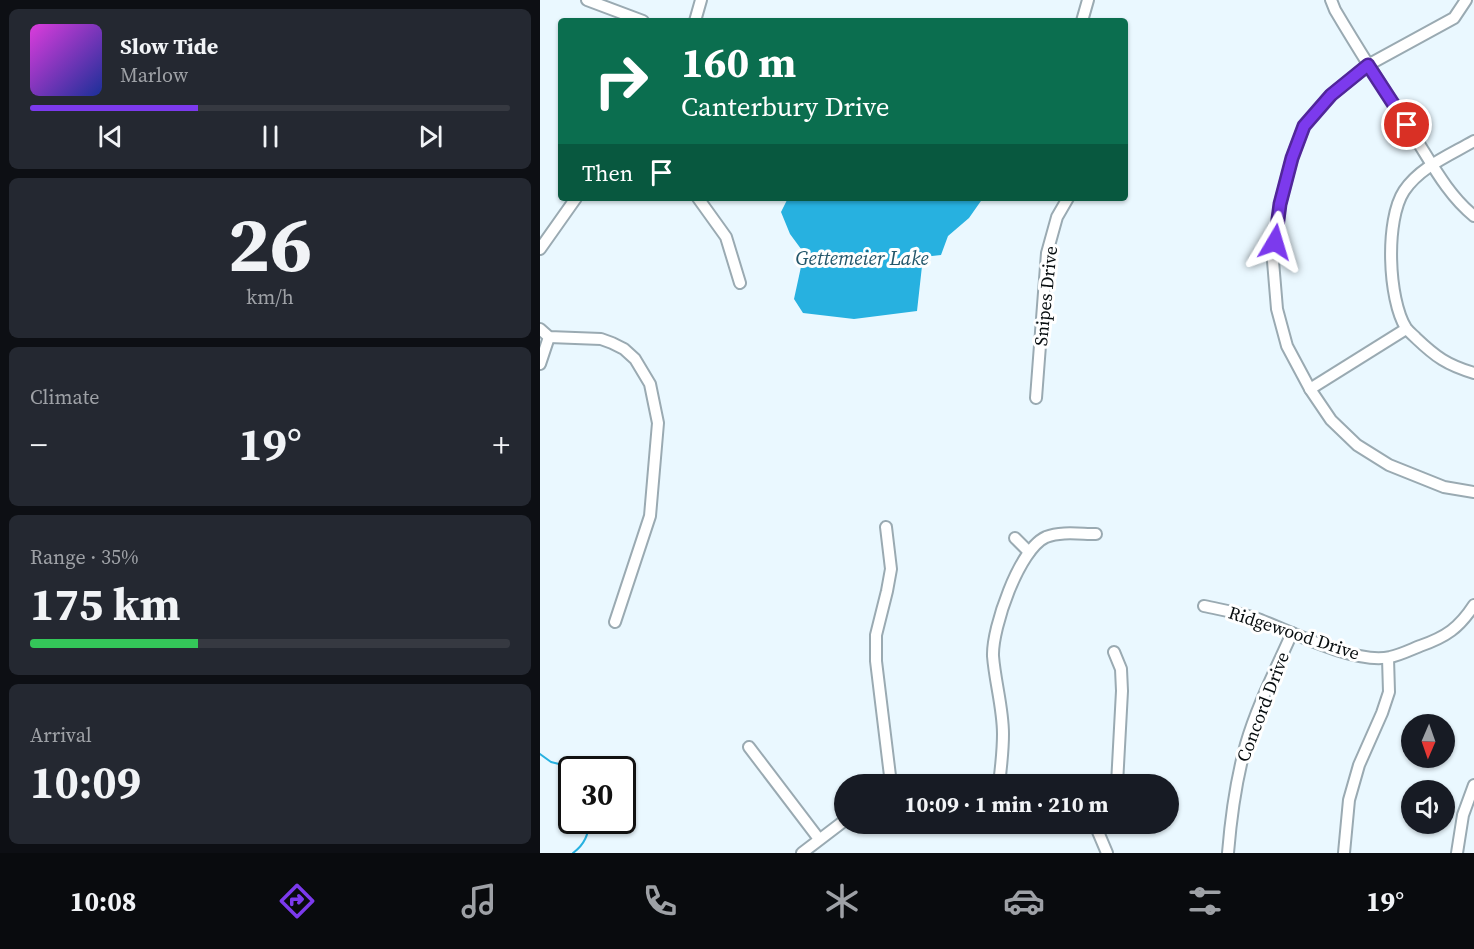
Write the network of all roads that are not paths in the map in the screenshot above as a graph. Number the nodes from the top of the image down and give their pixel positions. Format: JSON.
{"nodes":[{"id":1,"x":587,"y":0,"type":"edge"},
{"id":2,"x":701,"y":0,"type":"edge"},
{"id":3,"x":1088,"y":0,"type":"edge"},
{"id":4,"x":1331,"y":0,"type":"edge"},
{"id":5,"x":1466,"y":0,"type":"edge"},
{"id":6,"x":635,"y":18,"type":"edge"},
{"id":7,"x":696,"y":18,"type":"edge"},
{"id":8,"x":1083,"y":18,"type":"edge"},
{"id":9,"x":1368,"y":65,"type":"junction"},
{"id":10,"x":1474,"y":141,"type":"edge"},
{"id":11,"x":1432,"y":164,"type":"junction"},
{"id":12,"x":574,"y":201,"type":"edge"},
{"id":13,"x":700,"y":201,"type":"edge"},
{"id":14,"x":1066,"y":201,"type":"edge"},
{"id":15,"x":1474,"y":216,"type":"edge"},
{"id":16,"x":540,"y":249,"type":"edge"},
{"id":17,"x":740,"y":283,"type":"dead end"},
{"id":18,"x":540,"y":328,"type":"edge"},
{"id":19,"x":1406,"y":329,"type":"junction"},
{"id":20,"x":549,"y":337,"type":"junction"},
{"id":21,"x":540,"y":364,"type":"edge"},
{"id":22,"x":1474,"y":373,"type":"edge"},
{"id":23,"x":1310,"y":389,"type":"junction"},
{"id":24,"x":1036,"y":398,"type":"dead end"},
{"id":25,"x":1474,"y":492,"type":"edge"},
{"id":26,"x":886,"y":527,"type":"dead end"},
{"id":27,"x":1096,"y":534,"type":"dead end"},
{"id":28,"x":1015,"y":538,"type":"dead end"},
{"id":29,"x":1029,"y":552,"type":"junction"},
{"id":30,"x":1474,"y":605,"type":"edge"},
{"id":31,"x":1204,"y":606,"type":"dead end"},
{"id":32,"x":615,"y":622,"type":"dead end"},
{"id":33,"x":1292,"y":633,"type":"junction"},
{"id":34,"x":1114,"y":652,"type":"dead end"},
{"id":35,"x":1388,"y":658,"type":"junction"},
{"id":36,"x":749,"y":747,"type":"dead end"},
{"id":37,"x":890,"y":774,"type":"edge"},
{"id":38,"x":1000,"y":774,"type":"edge"},
{"id":39,"x":1118,"y":774,"type":"edge"},
{"id":40,"x":1474,"y":784,"type":"edge"},
{"id":41,"x":834,"y":828,"type":"edge"},
{"id":42,"x":1099,"y":834,"type":"edge"},
{"id":43,"x":819,"y":839,"type":"junction"},
{"id":44,"x":802,"y":853,"type":"edge"},
{"id":45,"x":1107,"y":853,"type":"edge"},
{"id":46,"x":1228,"y":853,"type":"edge"},
{"id":47,"x":1344,"y":853,"type":"edge"},
{"id":48,"x":1457,"y":853,"type":"edge"}],
"edges":[{"from":1,"to":6,"type":"street"},
{"from":2,"to":7,"type":"street"},
{"from":3,"to":8,"type":"street"},
{"from":4,"to":9,"type":"street"},
{"from":5,"to":9,"type":"street"},
{"from":9,"to":11,"type":"street"},
{"from":9,"to":23,"type":"street"},
{"from":10,"to":11,"type":"street"},
{"from":11,"to":15,"type":"street"},
{"from":11,"to":19,"type":"street"},
{"from":12,"to":16,"type":"street"},
{"from":13,"to":17,"type":"street"},
{"from":14,"to":24,"type":"street","name":"Snipes Drive"},
{"from":18,"to":20,"type":"street"},
{"from":19,"to":22,"type":"street"},
{"from":19,"to":23,"type":"street"},
{"from":20,"to":21,"type":"street"},
{"from":20,"to":32,"type":"street"},
{"from":23,"to":25,"type":"street"},
{"from":26,"to":37,"type":"street"},
{"from":27,"to":29,"type":"street"},
{"from":28,"to":29,"type":"street"},
{"from":29,"to":38,"type":"street"},
{"from":30,"to":35,"type":"street","name":"Ridgewood Drive"},
{"from":31,"to":33,"type":"street","name":"Ridgewood Drive"},
{"from":33,"to":35,"type":"street","name":"Ridgewood Drive"},
{"from":33,"to":46,"type":"street","name":"Concord Drive"},
{"from":34,"to":39,"type":"street"},
{"from":35,"to":47,"type":"street"},
{"from":36,"to":43,"type":"street"},
{"from":40,"to":48,"type":"street"},
{"from":41,"to":43,"type":"street"},
{"from":42,"to":45,"type":"street"},
{"from":43,"to":44,"type":"street"}]}
